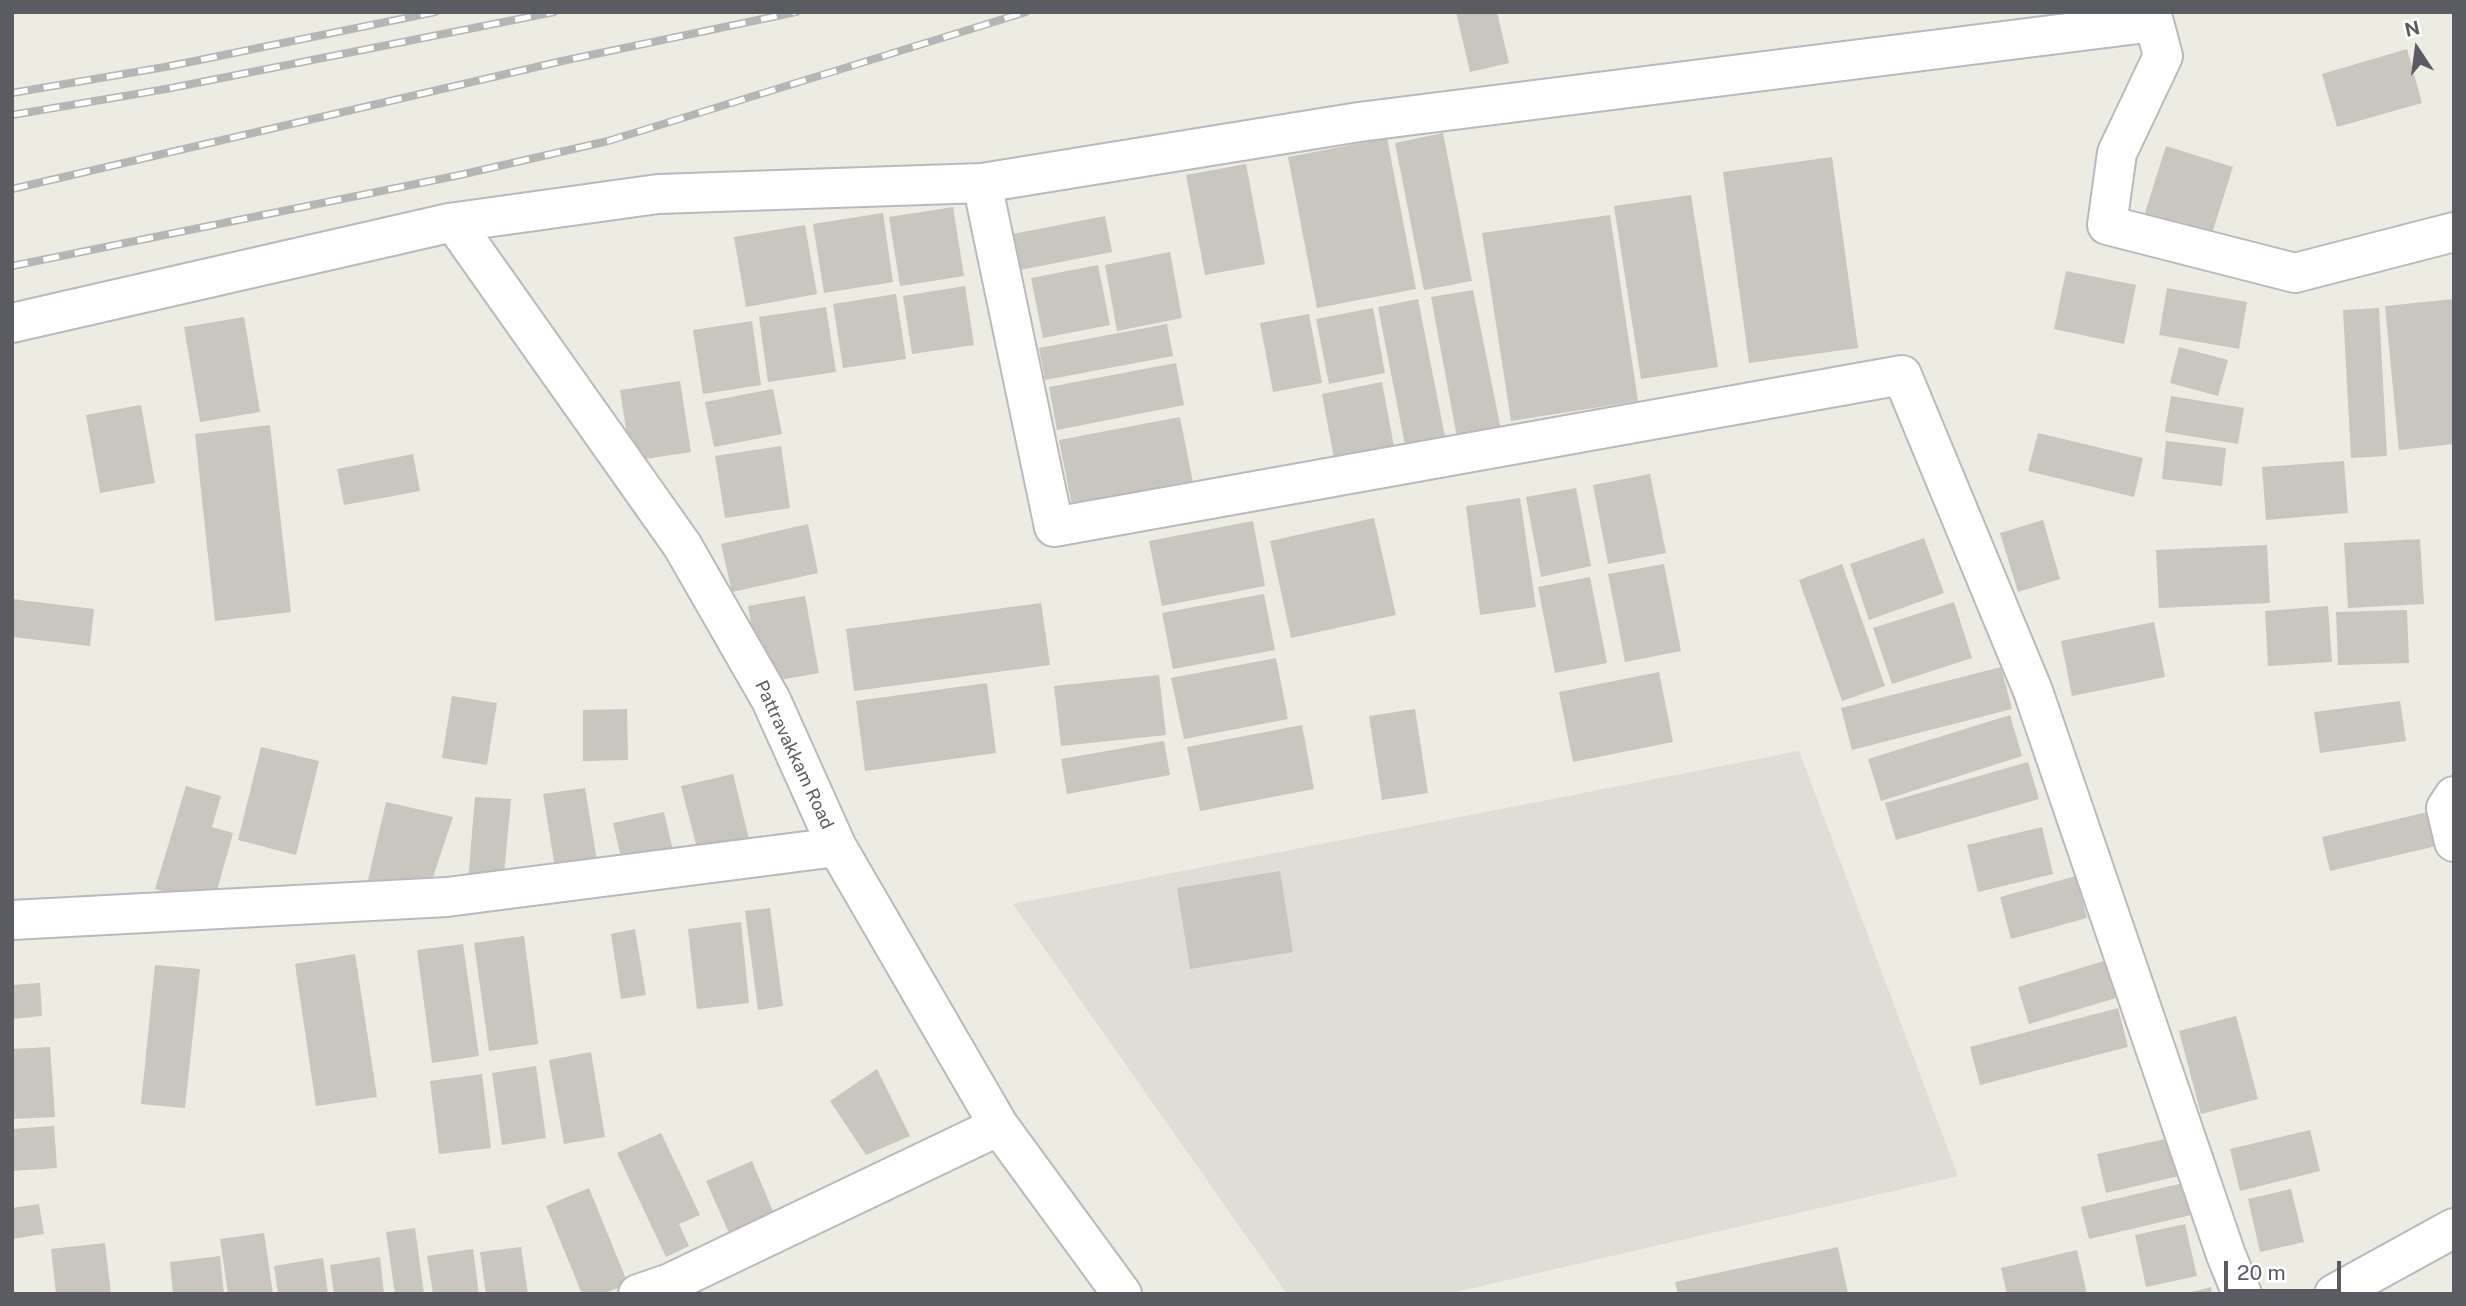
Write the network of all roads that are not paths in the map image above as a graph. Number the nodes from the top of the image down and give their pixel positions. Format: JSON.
{"nodes":[{"id":1,"x":982,"y":183,"type":"junction"},
{"id":2,"x":455,"y":225,"type":"junction"},
{"id":3,"x":2454,"y":232,"type":"edge"},
{"id":4,"x":12,"y":323,"type":"edge"},
{"id":5,"x":2454,"y":796,"type":"edge"},
{"id":6,"x":2454,"y":842,"type":"edge"},
{"id":7,"x":837,"y":847,"type":"junction"},
{"id":8,"x":12,"y":920,"type":"edge"},
{"id":9,"x":999,"y":1126,"type":"junction"},
{"id":10,"x":2454,"y":1228,"type":"edge"},
{"id":11,"x":638,"y":1294,"type":"edge"},
{"id":12,"x":1122,"y":1294,"type":"edge"},
{"id":13,"x":2242,"y":1294,"type":"edge"},
{"id":14,"x":2334,"y":1294,"type":"edge"}],
"edges":[{"from":1,"to":2,"type":"street"},
{"from":1,"to":3,"type":"street"},
{"from":1,"to":13,"type":"street"},
{"from":2,"to":4,"type":"street"},
{"from":2,"to":7,"type":"street","name":"Pattravakkam Road"},
{"from":5,"to":6,"type":"street"},
{"from":7,"to":8,"type":"street"},
{"from":7,"to":9,"type":"street","name":"Pattravakkam Road"},
{"from":9,"to":11,"type":"street"},
{"from":9,"to":12,"type":"street","name":"Pattravakkam Road"},
{"from":10,"to":14,"type":"street"}]}
